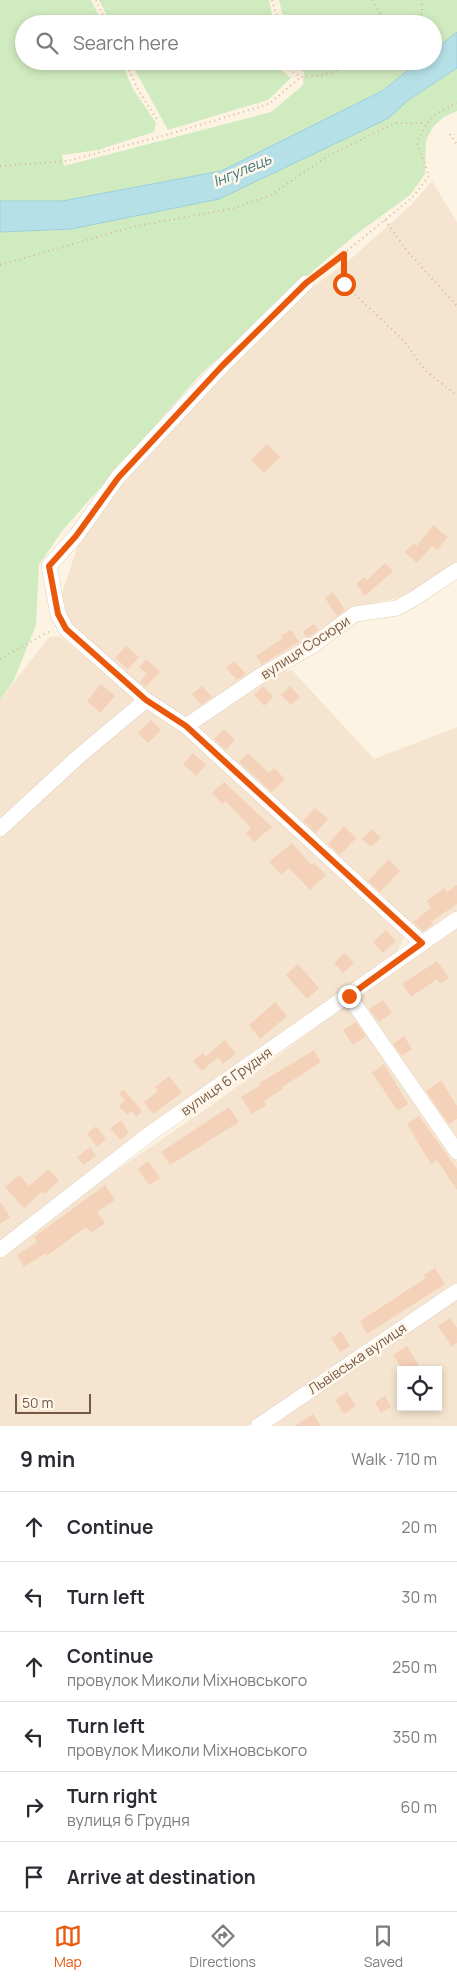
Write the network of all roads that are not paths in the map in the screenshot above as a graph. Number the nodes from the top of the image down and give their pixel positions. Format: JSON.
{"nodes":[{"id":1,"x":306,"y":283,"type":"road end"},
{"id":2,"x":457,"y":570,"type":"edge"},
{"id":3,"x":146,"y":700,"type":"junction"},
{"id":4,"x":186,"y":726,"type":"junction"},
{"id":5,"x":0,"y":829,"type":"edge"},
{"id":6,"x":457,"y":919,"type":"edge"},
{"id":7,"x":422,"y":943,"type":"junction"},
{"id":8,"x":349,"y":996,"type":"junction"},
{"id":9,"x":457,"y":1152,"type":"edge"},
{"id":10,"x":0,"y":1250,"type":"edge"},
{"id":11,"x":457,"y":1291,"type":"edge"},
{"id":12,"x":258,"y":1426,"type":"edge"}],
"edges":[{"from":1,"to":3,"type":"street"},
{"from":2,"to":4,"type":"street","name":"вулиця Сосюри"},
{"from":3,"to":4,"type":"street"},
{"from":3,"to":5,"type":"street"},
{"from":4,"to":7,"type":"street"},
{"from":6,"to":7,"type":"street","name":"вулиця 6 Грудня"},
{"from":7,"to":8,"type":"street","name":"вулиця 6 Грудня"},
{"from":8,"to":9,"type":"street"},
{"from":8,"to":10,"type":"street","name":"вулиця 6 Грудня"},
{"from":11,"to":12,"type":"street","name":"Львівська вулиця"}]}
